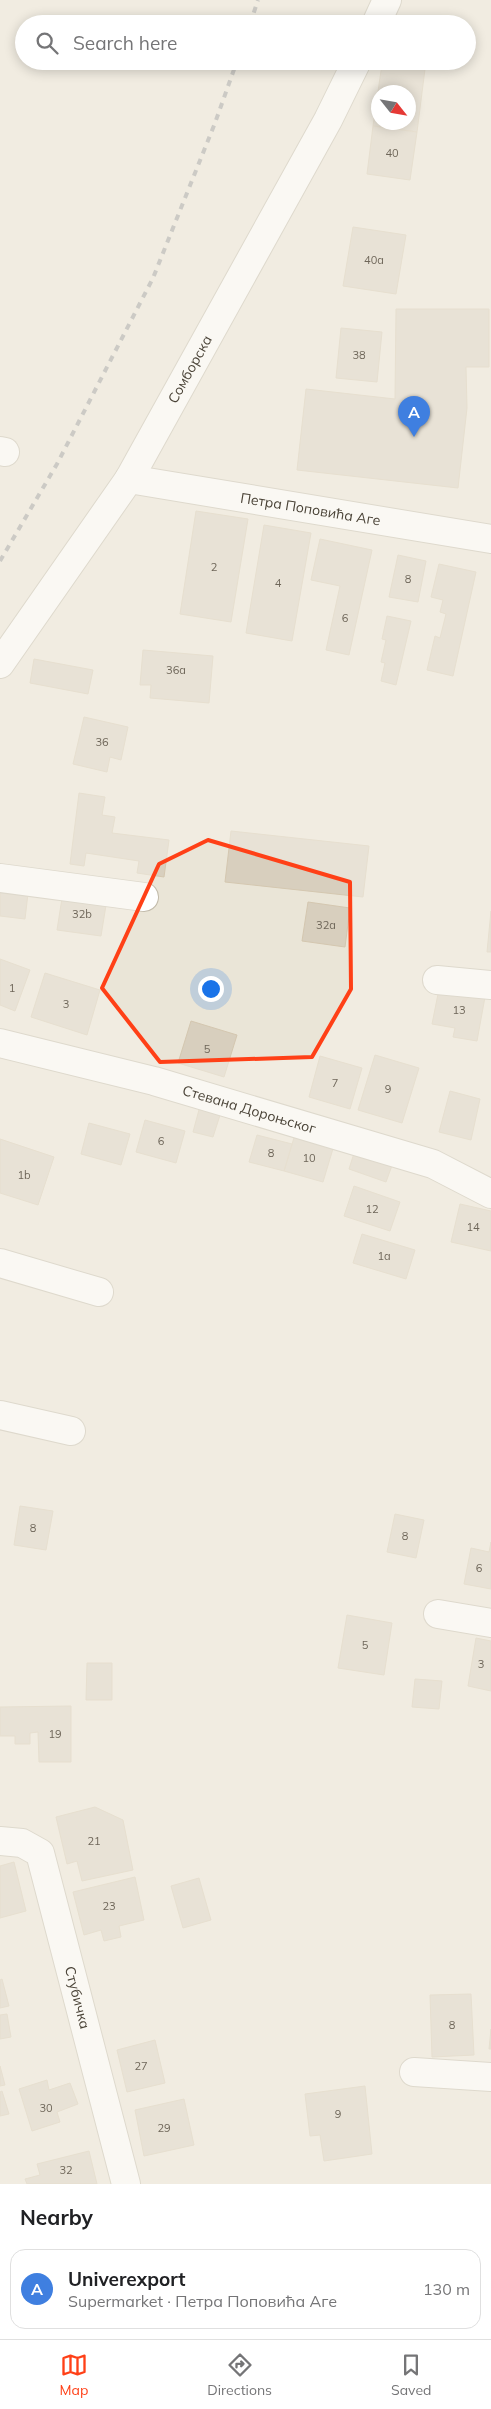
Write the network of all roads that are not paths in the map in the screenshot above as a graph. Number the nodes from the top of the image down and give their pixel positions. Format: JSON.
{"nodes":[{"id":1,"x":388,"y":0,"type":"edge"},
{"id":2,"x":380,"y":15,"type":"edge"},
{"id":3,"x":353,"y":70,"type":"edge"},
{"id":4,"x":130,"y":479,"type":"junction"},
{"id":5,"x":491,"y":539,"type":"edge"},
{"id":6,"x":0,"y":664,"type":"edge"},
{"id":7,"x":0,"y":878,"type":"edge"},
{"id":8,"x":144,"y":897,"type":"dead end"},
{"id":9,"x":437,"y":980,"type":"dead end"},
{"id":10,"x":491,"y":985,"type":"edge"},
{"id":11,"x":0,"y":1043,"type":"edge"},
{"id":12,"x":491,"y":1194,"type":"edge"},
{"id":13,"x":0,"y":1263,"type":"edge"},
{"id":14,"x":99,"y":1292,"type":"dead end"},
{"id":15,"x":0,"y":1415,"type":"edge"},
{"id":16,"x":71,"y":1431,"type":"dead end"},
{"id":17,"x":438,"y":1614,"type":"dead end"},
{"id":18,"x":491,"y":1623,"type":"edge"},
{"id":19,"x":0,"y":1841,"type":"edge"},
{"id":20,"x":414,"y":2072,"type":"dead end"},
{"id":21,"x":491,"y":2077,"type":"edge"},
{"id":22,"x":126,"y":2184,"type":"edge"}],
"edges":[{"from":1,"to":2,"type":"street"},
{"from":3,"to":4,"type":"street","name":"Сомборска"},
{"from":4,"to":5,"type":"street","name":"Петра Поповића Аге"},
{"from":4,"to":6,"type":"street","name":"Сомборска"},
{"from":7,"to":8,"type":"street"},
{"from":9,"to":10,"type":"street"},
{"from":11,"to":12,"type":"street","name":"Стевана Дороњског"},
{"from":13,"to":14,"type":"street"},
{"from":15,"to":16,"type":"street"},
{"from":17,"to":18,"type":"street"},
{"from":19,"to":22,"type":"street","name":"Стубичка"},
{"from":20,"to":21,"type":"street"}]}
